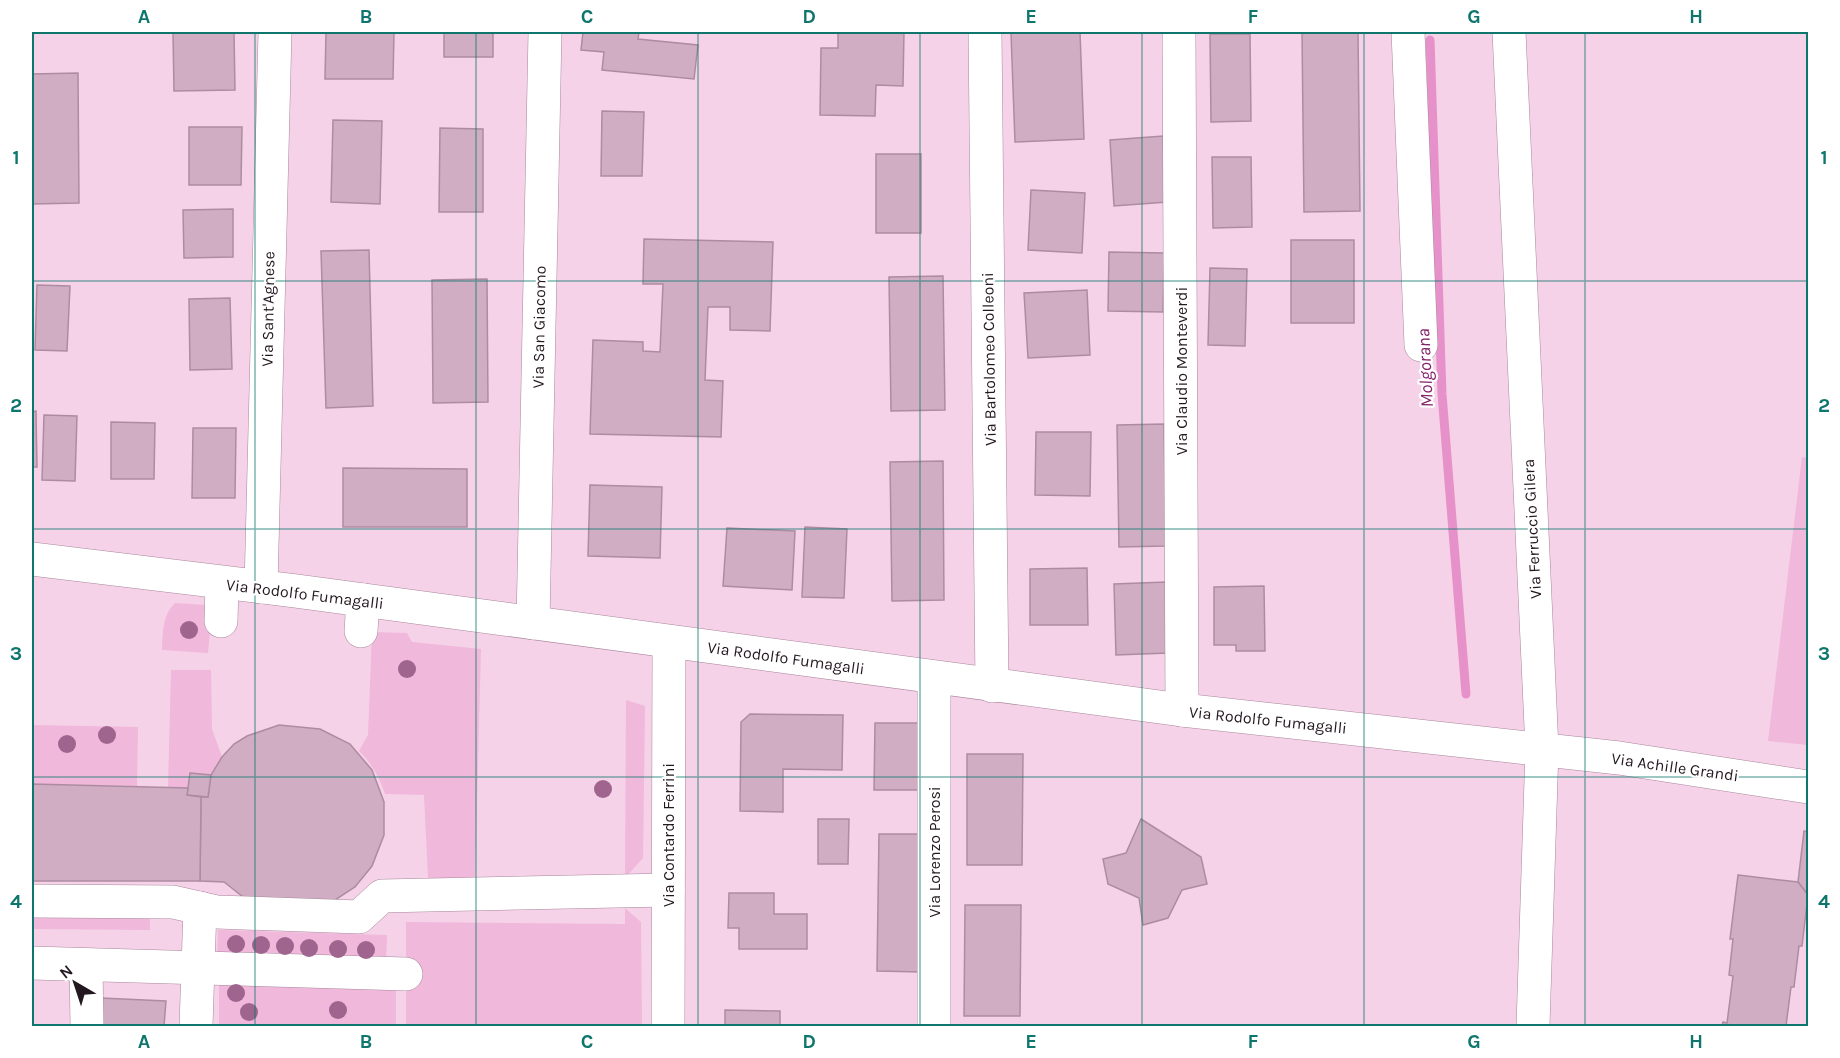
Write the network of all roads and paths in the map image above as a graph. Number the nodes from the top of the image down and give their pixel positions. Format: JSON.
{"nodes":[{"id":1,"x":275,"y":32,"type":"edge"},
{"id":2,"x":545,"y":32,"type":"edge"},
{"id":3,"x":985,"y":32,"type":"edge"},
{"id":4,"x":1179,"y":32,"type":"edge"},
{"id":5,"x":1408,"y":32,"type":"edge"},
{"id":6,"x":1509,"y":32,"type":"edge"},
{"id":7,"x":1421,"y":345,"type":"dead end"},
{"id":8,"x":32,"y":559,"type":"edge"},
{"id":9,"x":222,"y":584,"type":"junction"},
{"id":10,"x":261,"y":588,"type":"junction"},
{"id":11,"x":221,"y":621,"type":"dead end"},
{"id":12,"x":533,"y":623,"type":"junction"},
{"id":13,"x":669,"y":643,"type":"junction"},
{"id":14,"x":934,"y":678,"type":"junction"},
{"id":15,"x":992,"y":686,"type":"junction"},
{"id":16,"x":1182,"y":710,"type":"junction"},
{"id":17,"x":1542,"y":749,"type":"junction"},
{"id":18,"x":1809,"y":787,"type":"edge"},
{"id":19,"x":668,"y":890,"type":"junction"},
{"id":20,"x":32,"y":901,"type":"edge"},
{"id":21,"x":200,"y":908,"type":"junction"},
{"id":22,"x":32,"y":963,"type":"edge"},
{"id":23,"x":86,"y":965,"type":"junction"},
{"id":24,"x":199,"y":968,"type":"junction"},
{"id":25,"x":406,"y":974,"type":"dead end"},
{"id":26,"x":87,"y":1026,"type":"edge"},
{"id":27,"x":196,"y":1026,"type":"edge"},
{"id":28,"x":668,"y":1026,"type":"edge"},
{"id":29,"x":934,"y":1026,"type":"edge"},
{"id":30,"x":1533,"y":1026,"type":"edge"}],
"edges":[{"from":1,"to":10,"type":"street","name":"Via Sant'Agnese"},
{"from":2,"to":12,"type":"street","name":"Via San Giacomo"},
{"from":3,"to":15,"type":"street","name":"Via Bartolomeo Colleoni"},
{"from":4,"to":16,"type":"street","name":"Via Claudio Monteverdi"},
{"from":5,"to":7,"type":"street"},
{"from":6,"to":17,"type":"street","name":"Via Ferruccio Gilera"},
{"from":8,"to":9,"type":"street","name":"Via Rodolfo Fumagalli"},
{"from":9,"to":10,"type":"street","name":"Via Rodolfo Fumagalli"},
{"from":9,"to":11,"type":"street"},
{"from":10,"to":12,"type":"street","name":"Via Rodolfo Fumagalli"},
{"from":12,"to":13,"type":"street","name":"Via Rodolfo Fumagalli"},
{"from":13,"to":14,"type":"street","name":"Via Rodolfo Fumagalli"},
{"from":13,"to":19,"type":"street","name":"Via Contardo Ferrini"},
{"from":14,"to":15,"type":"street","name":"Via Rodolfo Fumagalli"},
{"from":14,"to":29,"type":"street","name":"Via Lorenzo Perosi"},
{"from":15,"to":16,"type":"street","name":"Via Rodolfo Fumagalli"},
{"from":16,"to":17,"type":"street","name":"Via Rodolfo Fumagalli"},
{"from":17,"to":18,"type":"street","name":"Via Achille Grandi"},
{"from":17,"to":30,"type":"street","name":"Via Ferruccio Gilera"},
{"from":19,"to":21,"type":"street"},
{"from":19,"to":28,"type":"street","name":"Via Contardo Ferrini"},
{"from":20,"to":21,"type":"street"},
{"from":21,"to":24,"type":"street"},
{"from":22,"to":23,"type":"street"},
{"from":23,"to":24,"type":"street"},
{"from":23,"to":26,"type":"street"},
{"from":24,"to":25,"type":"street"},
{"from":24,"to":27,"type":"street"}]}
